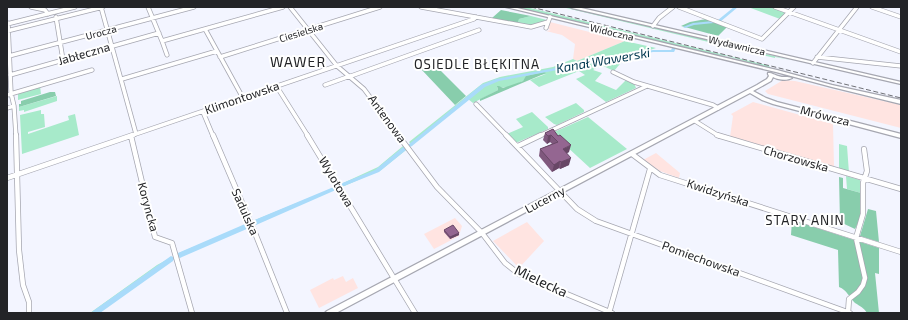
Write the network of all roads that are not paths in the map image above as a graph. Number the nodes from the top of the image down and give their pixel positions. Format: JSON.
{"nodes":[{"id":1,"x":31,"y":7,"type":"edge"},
{"id":2,"x":75,"y":7,"type":"edge"},
{"id":3,"x":102,"y":7,"type":"edge"},
{"id":4,"x":148,"y":7,"type":"edge"},
{"id":5,"x":194,"y":7,"type":"edge"},
{"id":6,"x":283,"y":7,"type":"edge"},
{"id":7,"x":290,"y":7,"type":"edge"},
{"id":8,"x":380,"y":7,"type":"edge"},
{"id":9,"x":421,"y":7,"type":"edge"},
{"id":10,"x":508,"y":7,"type":"edge"},
{"id":11,"x":572,"y":7,"type":"edge"},
{"id":12,"x":673,"y":7,"type":"edge"},
{"id":13,"x":679,"y":7,"type":"edge"},
{"id":14,"x":775,"y":7,"type":"edge"},
{"id":15,"x":794,"y":7,"type":"edge"},
{"id":16,"x":857,"y":7,"type":"edge"},
{"id":17,"x":872,"y":7,"type":"edge"},
{"id":18,"x":56,"y":12,"type":"junction"},
{"id":19,"x":789,"y":12,"type":"junction"},
{"id":20,"x":48,"y":14,"type":"junction"},
{"id":21,"x":901,"y":16,"type":"edge"},
{"id":22,"x":476,"y":17,"type":"junction"},
{"id":23,"x":57,"y":18,"type":"junction"},
{"id":24,"x":153,"y":18,"type":"junction"},
{"id":25,"x":549,"y":19,"type":"junction"},
{"id":26,"x":8,"y":24,"type":"edge"},
{"id":27,"x":653,"y":26,"type":"junction"},
{"id":28,"x":546,"y":28,"type":"dead end"},
{"id":29,"x":205,"y":29,"type":"junction"},
{"id":30,"x":108,"y":30,"type":"junction"},
{"id":31,"x":308,"y":30,"type":"junction"},
{"id":32,"x":479,"y":30,"type":"dead end"},
{"id":33,"x":838,"y":30,"type":"junction"},
{"id":34,"x":8,"y":31,"type":"edge"},
{"id":35,"x":159,"y":33,"type":"junction"},
{"id":36,"x":162,"y":41,"type":"junction"},
{"id":37,"x":60,"y":43,"type":"junction"},
{"id":38,"x":112,"y":46,"type":"junction"},
{"id":39,"x":217,"y":51,"type":"junction"},
{"id":40,"x":901,"y":52,"type":"edge"},
{"id":41,"x":168,"y":55,"type":"dead end"},
{"id":42,"x":9,"y":56,"type":"junction"},
{"id":43,"x":220,"y":57,"type":"junction"},
{"id":44,"x":816,"y":57,"type":"junction"},
{"id":45,"x":62,"y":60,"type":"junction"},
{"id":46,"x":813,"y":63,"type":"junction"},
{"id":47,"x":337,"y":66,"type":"junction"},
{"id":48,"x":901,"y":66,"type":"edge"},
{"id":49,"x":92,"y":70,"type":"dead end"},
{"id":50,"x":613,"y":72,"type":"dead end"},
{"id":51,"x":772,"y":73,"type":"junction"},
{"id":52,"x":10,"y":75,"type":"junction"},
{"id":53,"x":351,"y":76,"type":"junction"},
{"id":54,"x":782,"y":76,"type":"junction"},
{"id":55,"x":122,"y":79,"type":"junction"},
{"id":56,"x":770,"y":82,"type":"junction"},
{"id":57,"x":901,"y":83,"type":"edge"},
{"id":58,"x":325,"y":85,"type":"dead end"},
{"id":59,"x":276,"y":86,"type":"junction"},
{"id":60,"x":647,"y":86,"type":"junction"},
{"id":61,"x":750,"y":91,"type":"junction"},
{"id":62,"x":9,"y":94,"type":"edge"},
{"id":63,"x":243,"y":98,"type":"junction"},
{"id":64,"x":901,"y":102,"type":"edge"},
{"id":65,"x":476,"y":104,"type":"dead end"},
{"id":66,"x":14,"y":106,"type":"junction"},
{"id":67,"x":7,"y":108,"type":"edge"},
{"id":68,"x":718,"y":108,"type":"junction"},
{"id":69,"x":203,"y":112,"type":"junction"},
{"id":70,"x":695,"y":121,"type":"junction"},
{"id":71,"x":133,"y":135,"type":"junction"},
{"id":72,"x":901,"y":136,"type":"edge"},
{"id":73,"x":518,"y":146,"type":"junction"},
{"id":74,"x":864,"y":149,"type":"dead end"},
{"id":75,"x":632,"y":154,"type":"junction"},
{"id":76,"x":650,"y":169,"type":"junction"},
{"id":77,"x":16,"y":175,"type":"junction"},
{"id":78,"x":7,"y":178,"type":"edge"},
{"id":79,"x":866,"y":179,"type":"junction"},
{"id":80,"x":901,"y":189,"type":"edge"},
{"id":81,"x":561,"y":192,"type":"junction"},
{"id":82,"x":482,"y":233,"type":"junction"},
{"id":83,"x":633,"y":234,"type":"junction"},
{"id":84,"x":856,"y":237,"type":"junction"},
{"id":85,"x":901,"y":252,"type":"edge"},
{"id":86,"x":394,"y":279,"type":"junction"},
{"id":87,"x":29,"y":313,"type":"edge"},
{"id":88,"x":192,"y":313,"type":"edge"},
{"id":89,"x":287,"y":313,"type":"edge"},
{"id":90,"x":329,"y":313,"type":"edge"},
{"id":91,"x":415,"y":313,"type":"edge"},
{"id":92,"x":610,"y":313,"type":"edge"},
{"id":93,"x":849,"y":313,"type":"edge"}],
"edges":[{"from":1,"to":20,"type":"street"},
{"from":2,"to":18,"type":"street"},
{"from":3,"to":23,"type":"street"},
{"from":3,"to":30,"type":"street","name":"Koryncka"},
{"from":4,"to":24,"type":"street"},
{"from":5,"to":24,"type":"street","name":"Urocza"},
{"from":6,"to":29,"type":"street"},
{"from":7,"to":31,"type":"street","name":"Antenowa"},
{"from":8,"to":31,"type":"street","name":"Ciesielska"},
{"from":9,"to":22,"type":"street"},
{"from":10,"to":25,"type":"main road","name":"Widoczna"},
{"from":11,"to":27,"type":"main road","name":"Wydawnicza"},
{"from":12,"to":27,"type":"street"},
{"from":13,"to":19,"type":"street"},
{"from":14,"to":19,"type":"street"},
{"from":15,"to":19,"type":"street"},
{"from":16,"to":33,"type":"street"},
{"from":17,"to":21,"type":"street"},
{"from":18,"to":20,"type":"street"},
{"from":18,"to":23,"type":"street"},
{"from":19,"to":33,"type":"street"},
{"from":20,"to":26,"type":"street"},
{"from":22,"to":25,"type":"street"},
{"from":22,"to":47,"type":"street","name":"Klimontowska"},
{"from":23,"to":34,"type":"street"},
{"from":23,"to":37,"type":"street"},
{"from":24,"to":30,"type":"street","name":"Urocza"},
{"from":24,"to":35,"type":"street"},
{"from":25,"to":28,"type":"street"},
{"from":25,"to":51,"type":"main road","name":"Widoczna"},
{"from":26,"to":34,"type":"street"},
{"from":27,"to":46,"type":"main road","name":"Wydawnicza"},
{"from":29,"to":36,"type":"street"},
{"from":29,"to":39,"type":"street"},
{"from":30,"to":37,"type":"street","name":"Urocza"},
{"from":30,"to":38,"type":"street","name":"Koryncka"},
{"from":31,"to":43,"type":"street","name":"Ciesielska"},
{"from":31,"to":47,"type":"street","name":"Antenowa"},
{"from":32,"to":53,"type":"street"},
{"from":33,"to":40,"type":"street"},
{"from":33,"to":44,"type":"street"},
{"from":34,"to":42,"type":"street"},
{"from":35,"to":36,"type":"street"},
{"from":35,"to":38,"type":"street","name":"Jabłeczna"},
{"from":36,"to":41,"type":"street"},
{"from":37,"to":42,"type":"street","name":"Urocza"},
{"from":37,"to":45,"type":"street"},
{"from":38,"to":45,"type":"street","name":"Jabłeczna"},
{"from":38,"to":55,"type":"street","name":"Koryncka"},
{"from":39,"to":43,"type":"street"},
{"from":39,"to":55,"type":"street"},
{"from":42,"to":52,"type":"street"},
{"from":43,"to":63,"type":"street"},
{"from":44,"to":46,"type":"street"},
{"from":44,"to":48,"type":"street"},
{"from":45,"to":52,"type":"street","name":"Jabłeczna"},
{"from":46,"to":57,"type":"main road","name":"Wydawnicza"},
{"from":47,"to":53,"type":"street","name":"Antenowa"},
{"from":47,"to":59,"type":"street","name":"Klimontowska"},
{"from":49,"to":62,"type":"street"},
{"from":50,"to":60,"type":"street"},
{"from":51,"to":54,"type":"main road","name":"Widoczna"},
{"from":51,"to":56,"type":"main road"},
{"from":52,"to":62,"type":"street"},
{"from":53,"to":58,"type":"street"},
{"from":53,"to":82,"type":"street","name":"Antenowa"},
{"from":54,"to":56,"type":"main road","name":"Lucerny"},
{"from":54,"to":64,"type":"main road","name":"Widoczna"},
{"from":55,"to":71,"type":"street","name":"Koryncka"},
{"from":56,"to":61,"type":"main road","name":"Lucerny"},
{"from":59,"to":63,"type":"street","name":"Klimontowska"},
{"from":59,"to":86,"type":"street","name":"Wylotowa"},
{"from":60,"to":68,"type":"street"},
{"from":60,"to":73,"type":"street"},
{"from":61,"to":68,"type":"main road","name":"Lucerny"},
{"from":61,"to":72,"type":"main road","name":"Mrówcza"},
{"from":62,"to":66,"type":"street"},
{"from":63,"to":69,"type":"street","name":"Klimontowska"},
{"from":65,"to":73,"type":"street","name":"Pomiechowska"},
{"from":66,"to":67,"type":"street"},
{"from":66,"to":77,"type":"street"},
{"from":68,"to":70,"type":"main road","name":"Lucerny"},
{"from":69,"to":71,"type":"street","name":"Klimontowska"},
{"from":69,"to":89,"type":"street","name":"Sadulska"},
{"from":70,"to":75,"type":"main road","name":"Lucerny"},
{"from":70,"to":79,"type":"street","name":"Chorzowska"},
{"from":71,"to":77,"type":"street","name":"Klimontowska"},
{"from":71,"to":88,"type":"street","name":"Koryncka"},
{"from":73,"to":81,"type":"street","name":"Pomiechowska"},
{"from":74,"to":79,"type":"street"},
{"from":75,"to":76,"type":"street","name":"Kwidzyńska"},
{"from":75,"to":81,"type":"main road","name":"Lucerny"},
{"from":76,"to":83,"type":"street"},
{"from":76,"to":84,"type":"street","name":"Kwidzyńska"},
{"from":77,"to":78,"type":"street","name":"Klimontowska"},
{"from":77,"to":87,"type":"street"},
{"from":79,"to":80,"type":"street","name":"Chorzowska"},
{"from":79,"to":84,"type":"street"},
{"from":81,"to":82,"type":"main road","name":"Lucerny"},
{"from":81,"to":83,"type":"street","name":"Pomiechowska"},
{"from":82,"to":86,"type":"main road","name":"Lucerny"},
{"from":82,"to":92,"type":"street","name":"Mielecka"},
{"from":83,"to":92,"type":"street"},
{"from":83,"to":93,"type":"street","name":"Pomiechowska"},
{"from":84,"to":85,"type":"street","name":"Kwidzyńska"},
{"from":84,"to":93,"type":"street"},
{"from":86,"to":90,"type":"main road","name":"Lucerny"},
{"from":86,"to":91,"type":"street","name":"Wylotowa"}]}
